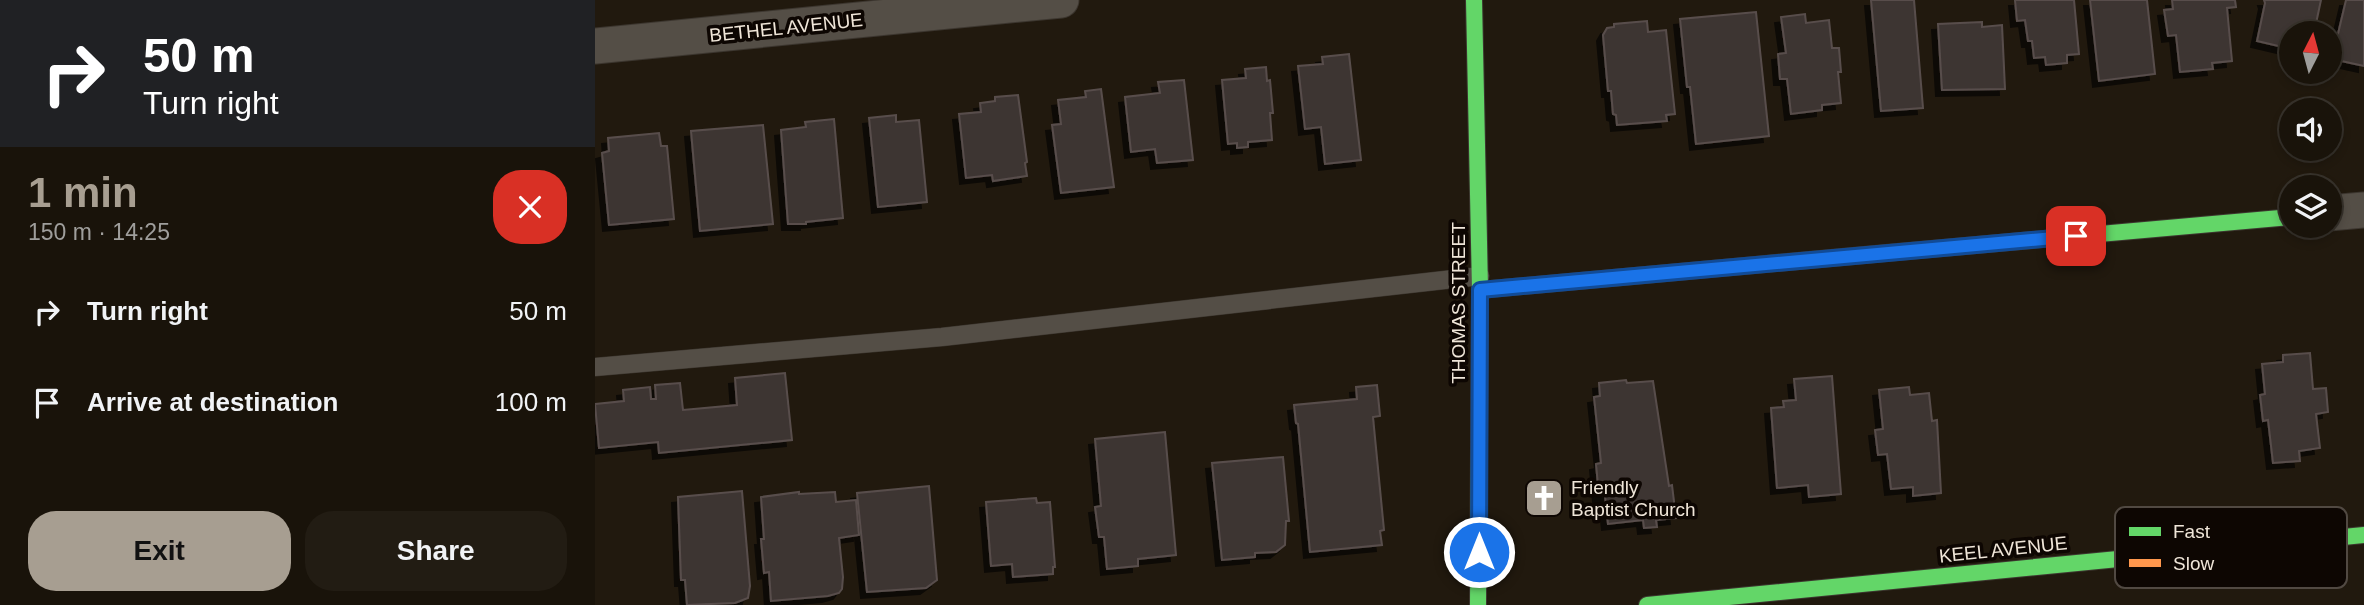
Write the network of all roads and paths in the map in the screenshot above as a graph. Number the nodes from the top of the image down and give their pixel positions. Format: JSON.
{"nodes":[{"id":1,"x":1061,"y":0,"type":"edge"},
{"id":2,"x":1473,"y":0,"type":"edge"},
{"id":3,"x":595,"y":46,"type":"edge"},
{"id":4,"x":2364,"y":210,"type":"edge"},
{"id":5,"x":2342,"y":212,"type":"edge"},
{"id":6,"x":2279,"y":218,"type":"edge"},
{"id":7,"x":1480,"y":283,"type":"junction"},
{"id":8,"x":595,"y":367,"type":"edge"},
{"id":9,"x":2115,"y":559,"type":"edge"},
{"id":10,"x":1478,"y":605,"type":"edge"},
{"id":11,"x":1647,"y":605,"type":"edge"}],
"edges":[{"from":1,"to":3,"type":"street","name":"BETHEL AVENUE"},
{"from":2,"to":7,"type":"street","name":"THOMAS STREET"},
{"from":4,"to":5,"type":"street"},
{"from":6,"to":7,"type":"street"},
{"from":7,"to":8,"type":"lane"},
{"from":7,"to":10,"type":"street","name":"THOMAS STREET"},
{"from":9,"to":11,"type":"street","name":"KEEL AVENUE"}]}
